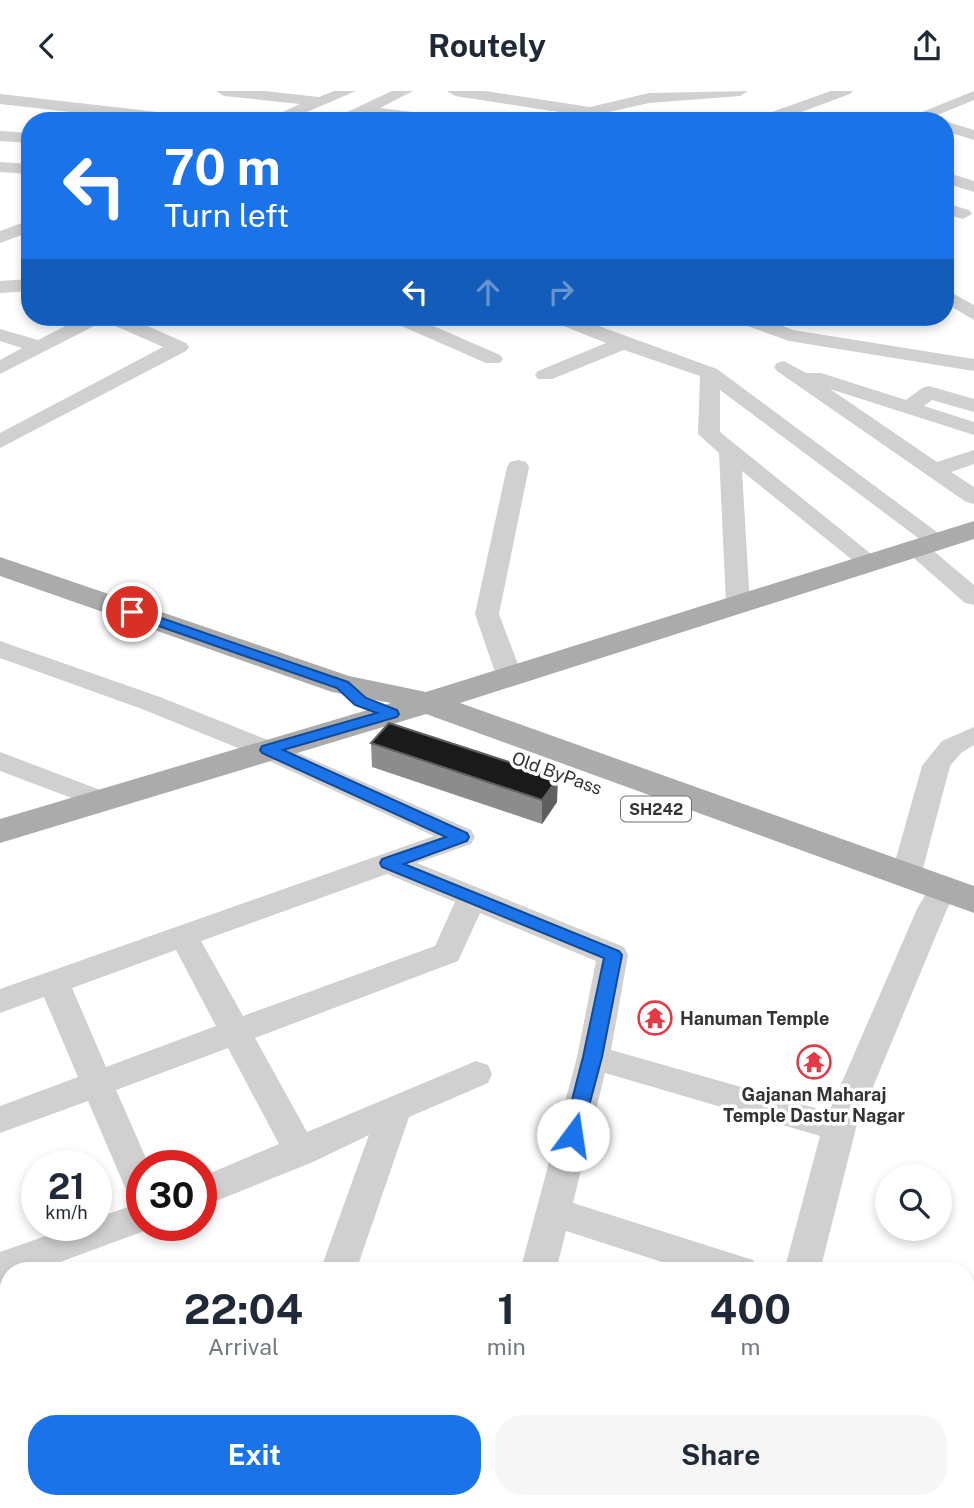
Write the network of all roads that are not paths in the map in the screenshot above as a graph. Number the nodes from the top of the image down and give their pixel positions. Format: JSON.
{"nodes":[{"id":1,"x":224,"y":91,"type":"edge"},
{"id":2,"x":348,"y":91,"type":"edge"},
{"id":3,"x":405,"y":91,"type":"edge"},
{"id":4,"x":455,"y":91,"type":"edge"},
{"id":5,"x":575,"y":91,"type":"edge"},
{"id":6,"x":740,"y":91,"type":"edge"},
{"id":7,"x":752,"y":91,"type":"edge"},
{"id":8,"x":845,"y":91,"type":"edge"},
{"id":9,"x":974,"y":96,"type":"edge"},
{"id":10,"x":0,"y":99,"type":"edge"},
{"id":11,"x":650,"y":100,"type":"edge"},
{"id":12,"x":321,"y":102,"type":"junction"},
{"id":13,"x":556,"y":105,"type":"junction"},
{"id":14,"x":363,"y":110,"type":"junction"},
{"id":15,"x":114,"y":112,"type":"edge"},
{"id":16,"x":295,"y":112,"type":"edge"},
{"id":17,"x":358,"y":112,"type":"edge"},
{"id":18,"x":378,"y":112,"type":"edge"},
{"id":19,"x":548,"y":112,"type":"edge"},
{"id":20,"x":580,"y":112,"type":"edge"},
{"id":21,"x":607,"y":112,"type":"edge"},
{"id":22,"x":764,"y":112,"type":"edge"},
{"id":23,"x":790,"y":112,"type":"edge"},
{"id":24,"x":936,"y":112,"type":"edge"},
{"id":25,"x":954,"y":129,"type":"edge"},
{"id":26,"x":974,"y":135,"type":"edge"},
{"id":27,"x":0,"y":136,"type":"edge"},
{"id":28,"x":21,"y":137,"type":"edge"},
{"id":29,"x":0,"y":167,"type":"edge"},
{"id":30,"x":21,"y":168,"type":"edge"},
{"id":31,"x":954,"y":180,"type":"edge"},
{"id":32,"x":974,"y":187,"type":"edge"},
{"id":33,"x":954,"y":211,"type":"edge"},
{"id":34,"x":963,"y":214,"type":"dead end"},
{"id":35,"x":21,"y":229,"type":"edge"},
{"id":36,"x":0,"y":239,"type":"edge"},
{"id":37,"x":21,"y":239,"type":"edge"},
{"id":38,"x":21,"y":286,"type":"edge"},
{"id":39,"x":0,"y":287,"type":"edge"},
{"id":40,"x":954,"y":301,"type":"edge"},
{"id":41,"x":974,"y":314,"type":"edge"},
{"id":42,"x":80,"y":326,"type":"edge"},
{"id":43,"x":131,"y":326,"type":"edge"},
{"id":44,"x":418,"y":326,"type":"edge"},
{"id":45,"x":580,"y":326,"type":"edge"},
{"id":46,"x":765,"y":326,"type":"edge"},
{"id":47,"x":0,"y":335,"type":"edge"},
{"id":48,"x":623,"y":343,"type":"junction"},
{"id":49,"x":39,"y":347,"type":"junction"},
{"id":50,"x":493,"y":359,"type":"dead end"},
{"id":51,"x":974,"y":365,"type":"edge"},
{"id":52,"x":0,"y":368,"type":"edge"},
{"id":53,"x":710,"y":373,"type":"junction"},
{"id":54,"x":545,"y":375,"type":"dead end"},
{"id":55,"x":974,"y":406,"type":"edge"},
{"id":56,"x":909,"y":408,"type":"junction"},
{"id":57,"x":974,"y":429,"type":"edge"},
{"id":58,"x":0,"y":442,"type":"edge"},
{"id":59,"x":730,"y":451,"type":"junction"},
{"id":60,"x":974,"y":457,"type":"edge"},
{"id":61,"x":517,"y":467,"type":"dead end"},
{"id":62,"x":934,"y":470,"type":"junction"},
{"id":63,"x":974,"y":497,"type":"edge"},
{"id":64,"x":974,"y":530,"type":"edge"},
{"id":65,"x":926,"y":545,"type":"junction"},
{"id":66,"x":869,"y":562,"type":"junction"},
{"id":67,"x":0,"y":566,"type":"edge"},
{"id":68,"x":974,"y":599,"type":"edge"},
{"id":69,"x":738,"y":604,"type":"junction"},
{"id":70,"x":0,"y":649,"type":"edge"},
{"id":71,"x":509,"y":675,"type":"junction"},
{"id":72,"x":408,"y":708,"type":"junction"},
{"id":73,"x":974,"y":735,"type":"edge"},
{"id":74,"x":268,"y":750,"type":"junction"},
{"id":75,"x":0,"y":761,"type":"edge"},
{"id":76,"x":101,"y":800,"type":"junction"},
{"id":77,"x":0,"y":831,"type":"edge"},
{"id":78,"x":388,"y":863,"type":"junction"},
{"id":79,"x":906,"y":876,"type":"junction"},
{"id":80,"x":472,"y":898,"type":"junction"},
{"id":81,"x":950,"y":900,"type":"edge"},
{"id":82,"x":974,"y":924,"type":"edge"},
{"id":83,"x":184,"y":937,"type":"junction"},
{"id":84,"x":54,"y":983,"type":"junction"},
{"id":85,"x":0,"y":1001,"type":"edge"},
{"id":86,"x":236,"y":1033,"type":"junction"},
{"id":87,"x":593,"y":1057,"type":"junction"},
{"id":88,"x":476,"y":1074,"type":"dead end"},
{"id":89,"x":96,"y":1086,"type":"junction"},
{"id":90,"x":394,"y":1112,"type":"junction"},
{"id":91,"x":0,"y":1120,"type":"edge"},
{"id":92,"x":839,"y":1128,"type":"junction"},
{"id":93,"x":301,"y":1152,"type":"junction"},
{"id":94,"x":126,"y":1153,"type":"edge"},
{"id":95,"x":217,"y":1186,"type":"edge"},
{"id":96,"x":553,"y":1212,"type":"junction"},
{"id":97,"x":126,"y":1223,"type":"edge"},
{"id":98,"x":30,"y":1262,"type":"edge"},
{"id":99,"x":341,"y":1262,"type":"edge"},
{"id":100,"x":540,"y":1262,"type":"edge"},
{"id":101,"x":711,"y":1262,"type":"edge"},
{"id":102,"x":804,"y":1262,"type":"edge"}],
"edges":[{"from":1,"to":12,"type":"street"},
{"from":2,"to":12,"type":"street"},
{"from":3,"to":14,"type":"street"},
{"from":4,"to":13,"type":"street"},
{"from":5,"to":13,"type":"street"},
{"from":6,"to":11,"type":"street"},
{"from":7,"to":22,"type":"street"},
{"from":8,"to":23,"type":"street"},
{"from":9,"to":24,"type":"street"},
{"from":10,"to":15,"type":"street"},
{"from":11,"to":21,"type":"street"},
{"from":12,"to":16,"type":"street"},
{"from":13,"to":19,"type":"street"},
{"from":13,"to":20,"type":"street"},
{"from":14,"to":17,"type":"street"},
{"from":14,"to":18,"type":"street"},
{"from":25,"to":26,"type":"street"},
{"from":27,"to":28,"type":"street"},
{"from":29,"to":30,"type":"street"},
{"from":31,"to":32,"type":"street"},
{"from":33,"to":34,"type":"street"},
{"from":35,"to":36,"type":"street"},
{"from":36,"to":37,"type":"street"},
{"from":38,"to":39,"type":"street"},
{"from":40,"to":41,"type":"street"},
{"from":42,"to":49,"type":"street"},
{"from":43,"to":58,"type":"street"},
{"from":44,"to":50,"type":"street"},
{"from":45,"to":48,"type":"street"},
{"from":46,"to":51,"type":"street"},
{"from":47,"to":49,"type":"street"},
{"from":48,"to":53,"type":"street"},
{"from":48,"to":54,"type":"street"},
{"from":49,"to":52,"type":"street"},
{"from":53,"to":59,"type":"street"},
{"from":53,"to":65,"type":"street"},
{"from":55,"to":56,"type":"street"},
{"from":56,"to":57,"type":"street"},
{"from":56,"to":62,"type":"street"},
{"from":59,"to":66,"type":"street"},
{"from":59,"to":69,"type":"street"},
{"from":60,"to":62,"type":"street"},
{"from":61,"to":71,"type":"street"},
{"from":62,"to":63,"type":"street"},
{"from":64,"to":65,"type":"main road"},
{"from":65,"to":66,"type":"main road"},
{"from":65,"to":68,"type":"street"},
{"from":66,"to":69,"type":"main road"},
{"from":67,"to":72,"type":"main road","name":"Old ByPass","number":"SH242"},
{"from":69,"to":71,"type":"main road"},
{"from":70,"to":74,"type":"street"},
{"from":71,"to":72,"type":"main road"},
{"from":72,"to":74,"type":"main road"},
{"from":72,"to":79,"type":"main road","name":"Old ByPass","number":"SH242"},
{"from":72,"to":81,"type":"main road","name":"Old ByPass","number":"SH242"},
{"from":73,"to":79,"type":"street"},
{"from":74,"to":76,"type":"main road"},
{"from":74,"to":78,"type":"street"},
{"from":75,"to":76,"type":"street"},
{"from":76,"to":77,"type":"main road"},
{"from":78,"to":80,"type":"street"},
{"from":78,"to":83,"type":"street"},
{"from":79,"to":81,"type":"main road","name":"Old ByPass","number":"SH242"},
{"from":80,"to":86,"type":"street"},
{"from":80,"to":87,"type":"street"},
{"from":81,"to":82,"type":"main road","name":"Old ByPass","number":"SH242"},
{"from":81,"to":92,"type":"street"},
{"from":83,"to":84,"type":"street"},
{"from":83,"to":86,"type":"street"},
{"from":84,"to":85,"type":"street"},
{"from":84,"to":89,"type":"street"},
{"from":86,"to":89,"type":"street"},
{"from":86,"to":93,"type":"street"},
{"from":87,"to":92,"type":"street"},
{"from":87,"to":96,"type":"street"},
{"from":88,"to":90,"type":"street"},
{"from":89,"to":91,"type":"street"},
{"from":89,"to":94,"type":"street"},
{"from":90,"to":93,"type":"street"},
{"from":90,"to":99,"type":"street"},
{"from":92,"to":102,"type":"street"},
{"from":93,"to":95,"type":"street"},
{"from":96,"to":100,"type":"street"},
{"from":96,"to":101,"type":"street"},
{"from":97,"to":98,"type":"street"}]}
